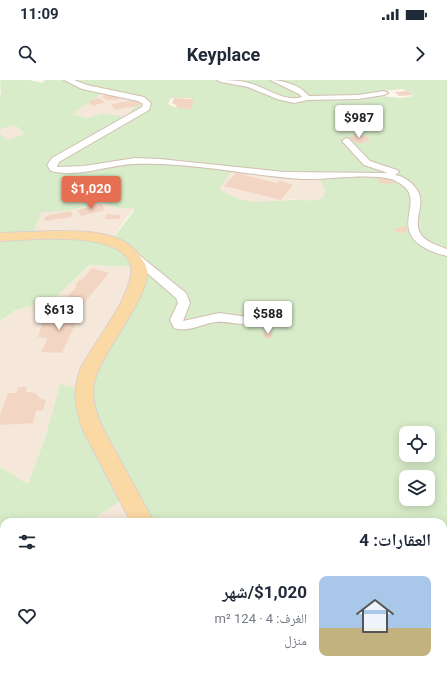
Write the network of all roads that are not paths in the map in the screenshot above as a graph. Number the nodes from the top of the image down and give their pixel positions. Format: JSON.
{"nodes":[{"id":1,"x":68,"y":80,"type":"edge"},
{"id":2,"x":221,"y":80,"type":"edge"},
{"id":3,"x":274,"y":80,"type":"edge"},
{"id":4,"x":384,"y":93,"type":"dead end"},
{"id":5,"x":307,"y":98,"type":"junction"},
{"id":6,"x":346,"y":140,"type":"dead end"},
{"id":7,"x":405,"y":184,"type":"junction"},
{"id":8,"x":0,"y":236,"type":"edge"},
{"id":9,"x":447,"y":253,"type":"edge"},
{"id":10,"x":135,"y":257,"type":"junction"},
{"id":11,"x":244,"y":320,"type":"dead end"},
{"id":12,"x":141,"y":518,"type":"edge"}],
"edges":[{"from":1,"to":7,"type":"street"},
{"from":2,"to":5,"type":"street"},
{"from":3,"to":5,"type":"street"},
{"from":4,"to":5,"type":"street"},
{"from":6,"to":7,"type":"street"},
{"from":7,"to":9,"type":"street"},
{"from":8,"to":10,"type":"main road"},
{"from":10,"to":11,"type":"street"},
{"from":10,"to":12,"type":"main road"}]}
